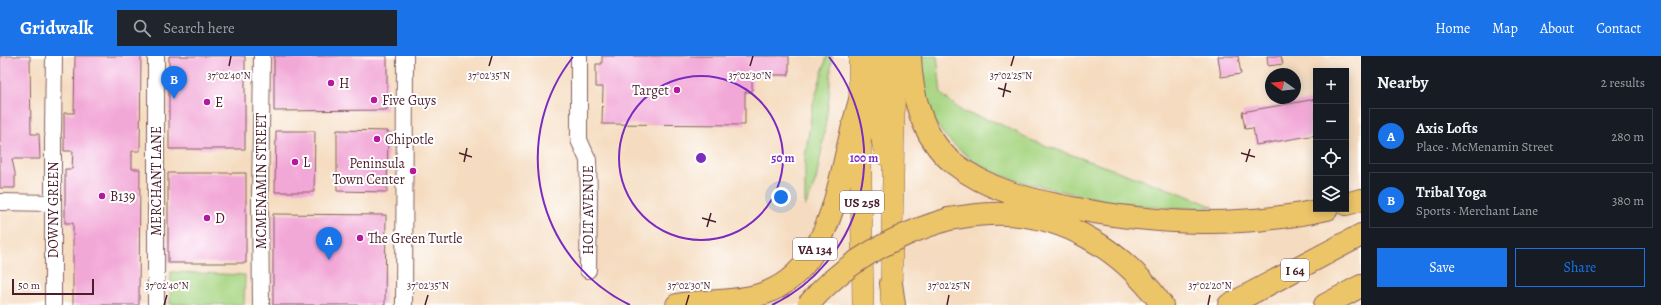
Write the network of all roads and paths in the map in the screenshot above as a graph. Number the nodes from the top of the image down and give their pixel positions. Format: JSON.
{"nodes":[{"id":1,"x":54,"y":56,"type":"edge"},
{"id":2,"x":156,"y":56,"type":"edge"},
{"id":3,"x":262,"y":56,"type":"edge"},
{"id":4,"x":405,"y":56,"type":"edge"},
{"id":5,"x":579,"y":56,"type":"edge"},
{"id":6,"x":859,"y":56,"type":"edge"},
{"id":7,"x":876,"y":56,"type":"edge"},
{"id":8,"x":895,"y":56,"type":"edge"},
{"id":9,"x":910,"y":56,"type":"edge"},
{"id":10,"x":860,"y":100,"type":"junction"},
{"id":11,"x":894,"y":199,"type":"junction"},
{"id":12,"x":1361,"y":200,"type":"edge"},
{"id":13,"x":0,"y":202,"type":"edge"},
{"id":14,"x":53,"y":203,"type":"junction"},
{"id":15,"x":1349,"y":203,"type":"edge"},
{"id":16,"x":1314,"y":212,"type":"edge"},
{"id":17,"x":1361,"y":235,"type":"edge"},
{"id":18,"x":588,"y":270,"type":"dead end"},
{"id":19,"x":891,"y":283,"type":"joint"},
{"id":20,"x":1361,"y":286,"type":"edge"},
{"id":21,"x":1361,"y":301,"type":"edge"},
{"id":22,"x":53,"y":305,"type":"edge"},
{"id":23,"x":156,"y":305,"type":"edge"},
{"id":24,"x":261,"y":305,"type":"edge"},
{"id":25,"x":404,"y":305,"type":"edge"},
{"id":26,"x":677,"y":305,"type":"edge"},
{"id":27,"x":808,"y":305,"type":"edge"},
{"id":28,"x":863,"y":305,"type":"edge"},
{"id":29,"x":892,"y":305,"type":"edge"},
{"id":30,"x":1162,"y":305,"type":"edge"},
{"id":31,"x":1229,"y":305,"type":"edge"},
{"id":32,"x":1325,"y":305,"type":"edge"},
{"id":33,"x":1356,"y":305,"type":"edge"}],
"edges":[{"from":1,"to":14,"type":"street","name":"DOWNY GREEN"},
{"from":2,"to":23,"type":"street","name":"MERCHANT LANE"},
{"from":3,"to":24,"type":"street","name":"MCMENAMIN STREET"},
{"from":4,"to":25,"type":"street"},
{"from":5,"to":18,"type":"street","name":"HOLT AVENUE"},
{"from":6,"to":10,"type":"main road","number":"US 258"},
{"from":7,"to":11,"type":"main road"},
{"from":8,"to":11,"type":"main road","number":"US 258"},
{"from":9,"to":16,"type":"highway"},
{"from":10,"to":26,"type":"highway","number":"VA 134"},
{"from":10,"to":28,"type":"main road","number":"US 258"},
{"from":11,"to":19,"type":"main road","number":"US 258"},
{"from":12,"to":15,"type":"highway"},
{"from":13,"to":14,"type":"street"},
{"from":14,"to":22,"type":"street","name":"DOWNY GREEN"},
{"from":17,"to":31,"type":"highway","number":"I 64"},
{"from":19,"to":29,"type":"highway"},
{"from":20,"to":32,"type":"highway"},
{"from":21,"to":33,"type":"highway"},
{"from":27,"to":30,"type":"highway","bridge":true}]}
